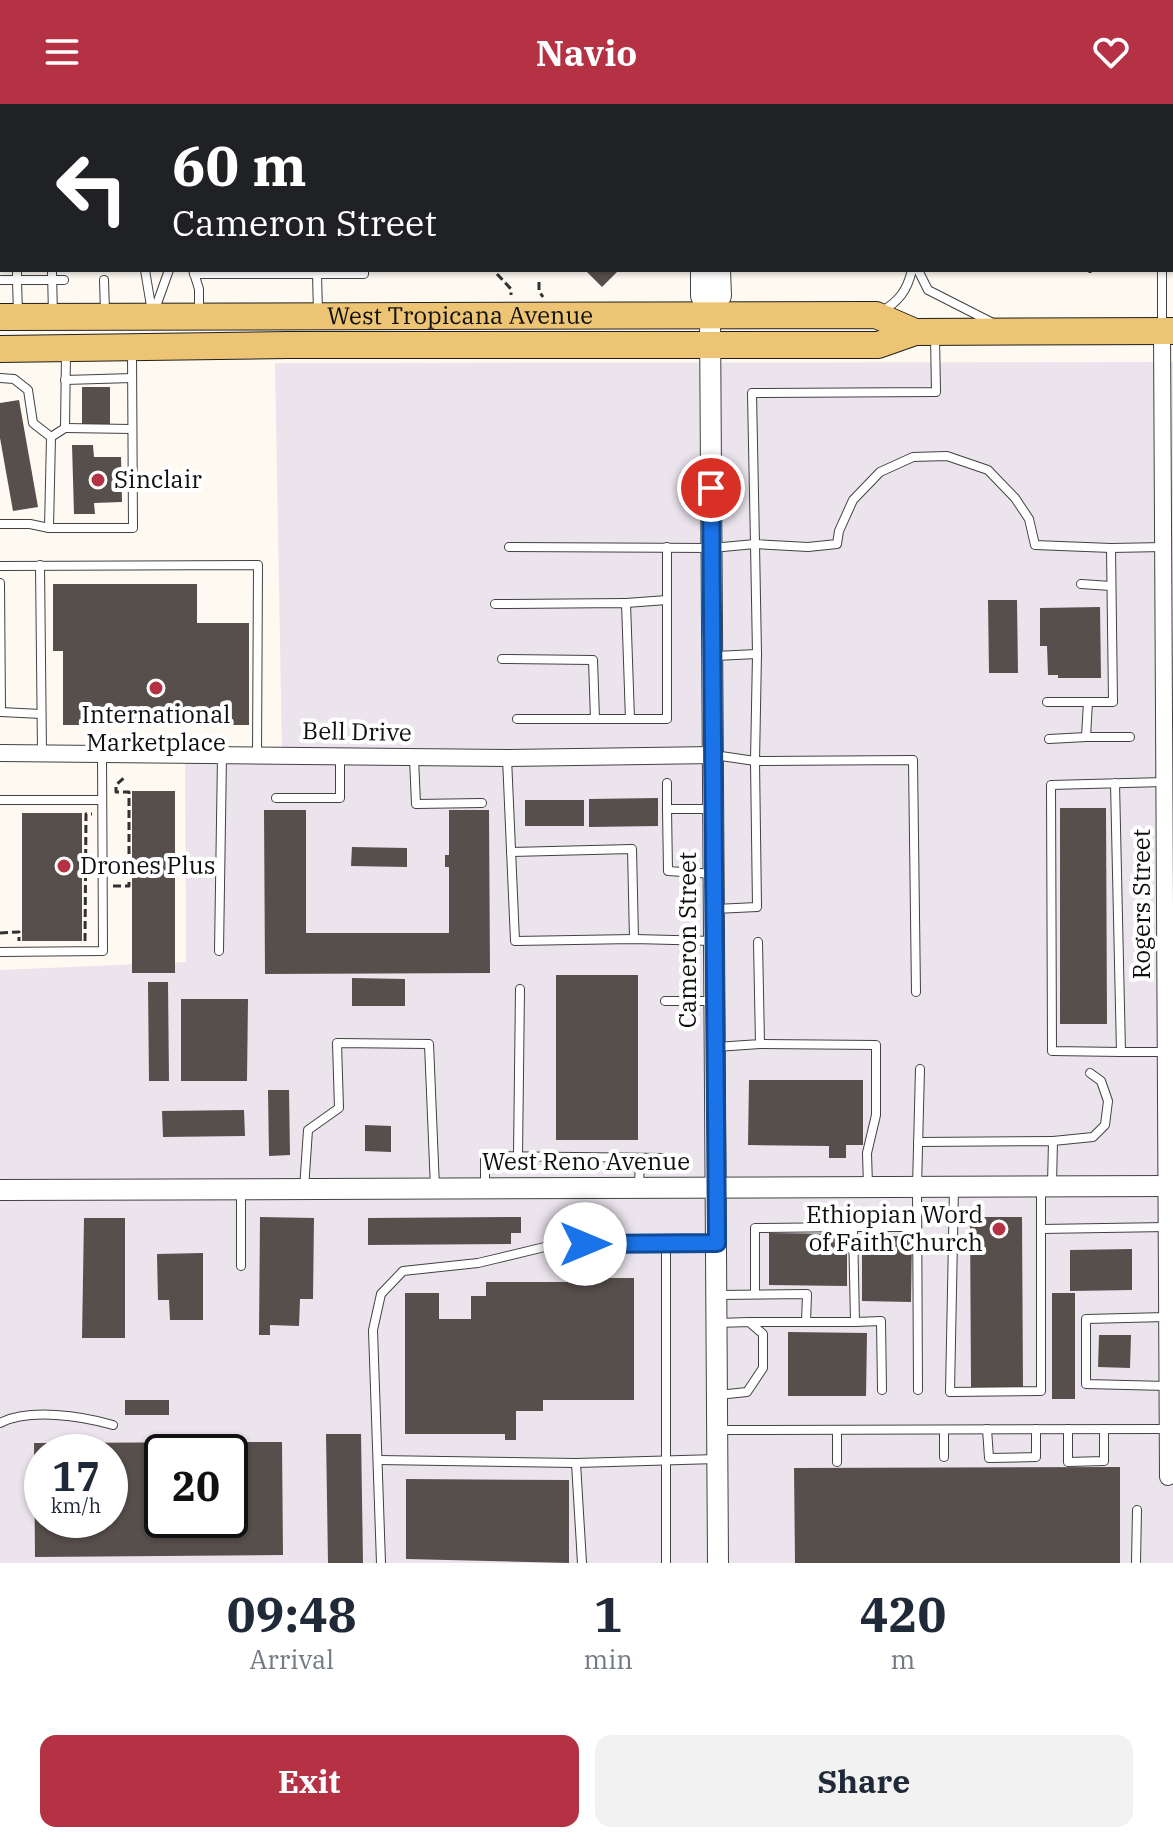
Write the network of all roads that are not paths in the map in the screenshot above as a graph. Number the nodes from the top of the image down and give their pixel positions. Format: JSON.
{"nodes":[{"id":1,"x":145,"y":272,"type":"edge"},
{"id":2,"x":168,"y":272,"type":"edge"},
{"id":3,"x":194,"y":272,"type":"edge"},
{"id":4,"x":320,"y":272,"type":"edge"},
{"id":5,"x":364,"y":272,"type":"edge"},
{"id":6,"x":701,"y":272,"type":"edge"},
{"id":7,"x":720,"y":272,"type":"edge"},
{"id":8,"x":914,"y":272,"type":"edge"},
{"id":9,"x":916,"y":272,"type":"edge"},
{"id":10,"x":1162,"y":272,"type":"edge"},
{"id":11,"x":17,"y":276,"type":"edge"},
{"id":12,"x":39,"y":276,"type":"edge"},
{"id":13,"x":52,"y":276,"type":"edge"},
{"id":14,"x":3,"y":277,"type":"edge"},
{"id":15,"x":64,"y":280,"type":"dead end"},
{"id":16,"x":104,"y":280,"type":"dead end"},
{"id":17,"x":876,"y":315,"type":"junction"},
{"id":18,"x":9,"y":316,"type":"edge"},
{"id":19,"x":53,"y":316,"type":"junction"},
{"id":20,"x":318,"y":316,"type":"junction"},
{"id":21,"x":710,"y":316,"type":"junction"},
{"id":22,"x":105,"y":317,"type":"junction"},
{"id":23,"x":153,"y":317,"type":"junction"},
{"id":24,"x":199,"y":317,"type":"junction"},
{"id":25,"x":1168,"y":331,"type":"edge"},
{"id":26,"x":925,"y":332,"type":"junction"},
{"id":27,"x":1010,"y":332,"type":"junction"},
{"id":28,"x":710,"y":346,"type":"junction"},
{"id":29,"x":132,"y":347,"type":"junction"},
{"id":30,"x":161,"y":347,"type":"junction"},
{"id":31,"x":0,"y":349,"type":"edge"},
{"id":32,"x":66,"y":349,"type":"junction"},
{"id":33,"x":0,"y":378,"type":"edge"},
{"id":34,"x":132,"y":378,"type":"junction"},
{"id":35,"x":65,"y":380,"type":"junction"},
{"id":36,"x":65,"y":428,"type":"junction"},
{"id":37,"x":132,"y":429,"type":"junction"},
{"id":38,"x":51,"y":437,"type":"junction"},
{"id":39,"x":0,"y":524,"type":"edge"},
{"id":40,"x":49,"y":528,"type":"junction"},
{"id":41,"x":755,"y":544,"type":"junction"},
{"id":42,"x":509,"y":547,"type":"dead end"},
{"id":43,"x":667,"y":547,"type":"junction"},
{"id":44,"x":1164,"y":547,"type":"junction"},
{"id":45,"x":712,"y":548,"type":"junction"},
{"id":46,"x":1111,"y":548,"type":"junction"},
{"id":47,"x":40,"y":565,"type":"junction"},
{"id":48,"x":0,"y":566,"type":"edge"},
{"id":49,"x":1169,"y":574,"type":"edge"},
{"id":50,"x":0,"y":583,"type":"edge"},
{"id":51,"x":1081,"y":584,"type":"dead end"},
{"id":52,"x":1111,"y":586,"type":"junction"},
{"id":53,"x":667,"y":600,"type":"junction"},
{"id":54,"x":626,"y":603,"type":"junction"},
{"id":55,"x":495,"y":604,"type":"dead end"},
{"id":56,"x":757,"y":654,"type":"junction"},
{"id":57,"x":714,"y":656,"type":"junction"},
{"id":58,"x":502,"y":659,"type":"dead end"},
{"id":59,"x":1047,"y":702,"type":"dead end"},
{"id":60,"x":1088,"y":702,"type":"junction"},
{"id":61,"x":41,"y":714,"type":"junction"},
{"id":62,"x":1170,"y":717,"type":"edge"},
{"id":63,"x":517,"y":719,"type":"dead end"},
{"id":64,"x":595,"y":719,"type":"junction"},
{"id":65,"x":630,"y":719,"type":"junction"},
{"id":66,"x":1086,"y":737,"type":"junction"},
{"id":67,"x":1130,"y":737,"type":"dead end"},
{"id":68,"x":1049,"y":739,"type":"dead end"},
{"id":69,"x":0,"y":753,"type":"edge"},
{"id":70,"x":42,"y":753,"type":"junction"},
{"id":71,"x":102,"y":754,"type":"junction"},
{"id":72,"x":222,"y":755,"type":"junction"},
{"id":73,"x":257,"y":755,"type":"junction"},
{"id":74,"x":714,"y":755,"type":"junction"},
{"id":75,"x":340,"y":756,"type":"junction"},
{"id":76,"x":414,"y":757,"type":"junction"},
{"id":77,"x":507,"y":758,"type":"junction"},
{"id":78,"x":755,"y":761,"type":"junction"},
{"id":79,"x":1165,"y":782,"type":"junction"},
{"id":80,"x":667,"y":783,"type":"dead end"},
{"id":81,"x":1115,"y":783,"type":"junction"},
{"id":82,"x":276,"y":798,"type":"dead end"},
{"id":83,"x":0,"y":800,"type":"edge"},
{"id":84,"x":102,"y":800,"type":"junction"},
{"id":85,"x":482,"y":803,"type":"dead end"},
{"id":86,"x":667,"y":809,"type":"junction"},
{"id":87,"x":714,"y":809,"type":"junction"},
{"id":88,"x":1169,"y":823,"type":"edge"},
{"id":89,"x":511,"y":852,"type":"junction"},
{"id":90,"x":714,"y":874,"type":"junction"},
{"id":91,"x":714,"y":909,"type":"junction"},
{"id":92,"x":634,"y":939,"type":"junction"},
{"id":93,"x":714,"y":941,"type":"junction"},
{"id":94,"x":758,"y":942,"type":"dead end"},
{"id":95,"x":219,"y":951,"type":"dead end"},
{"id":96,"x":0,"y":952,"type":"edge"},
{"id":97,"x":1170,"y":958,"type":"edge"},
{"id":98,"x":520,"y":989,"type":"dead end"},
{"id":99,"x":916,"y":992,"type":"dead end"},
{"id":100,"x":665,"y":1001,"type":"dead end"},
{"id":101,"x":715,"y":1001,"type":"junction"},
{"id":102,"x":760,"y":1044,"type":"junction"},
{"id":103,"x":715,"y":1047,"type":"junction"},
{"id":104,"x":1121,"y":1052,"type":"junction"},
{"id":105,"x":1169,"y":1061,"type":"edge"},
{"id":106,"x":920,"y":1069,"type":"dead end"},
{"id":107,"x":1090,"y":1073,"type":"dead end"},
{"id":108,"x":1053,"y":1141,"type":"junction"},
{"id":109,"x":918,"y":1142,"type":"junction"},
{"id":110,"x":518,"y":1156,"type":"junction"},
{"id":111,"x":640,"y":1158,"type":"junction"},
{"id":112,"x":664,"y":1158,"type":"dead end"},
{"id":113,"x":1170,"y":1186,"type":"edge"},
{"id":114,"x":639,"y":1187,"type":"junction"},
{"id":115,"x":717,"y":1187,"type":"junction"},
{"id":116,"x":868,"y":1187,"type":"junction"},
{"id":117,"x":917,"y":1187,"type":"junction"},
{"id":118,"x":954,"y":1187,"type":"junction"},
{"id":119,"x":1047,"y":1187,"type":"junction"},
{"id":120,"x":435,"y":1188,"type":"junction"},
{"id":121,"x":485,"y":1188,"type":"junction"},
{"id":122,"x":241,"y":1189,"type":"junction"},
{"id":123,"x":304,"y":1189,"type":"junction"},
{"id":124,"x":0,"y":1190,"type":"edge"},
{"id":125,"x":853,"y":1227,"type":"junction"},
{"id":126,"x":917,"y":1227,"type":"junction"},
{"id":127,"x":1167,"y":1227,"type":"junction"},
{"id":128,"x":1041,"y":1229,"type":"junction"},
{"id":129,"x":717,"y":1243,"type":"junction"},
{"id":130,"x":666,"y":1244,"type":"junction"},
{"id":131,"x":241,"y":1266,"type":"dead end"},
{"id":132,"x":755,"y":1294,"type":"junction"},
{"id":133,"x":717,"y":1295,"type":"junction"},
{"id":134,"x":749,"y":1322,"type":"junction"},
{"id":135,"x":806,"y":1322,"type":"junction"},
{"id":136,"x":855,"y":1322,"type":"junction"},
{"id":137,"x":717,"y":1323,"type":"junction"},
{"id":138,"x":1169,"y":1327,"type":"edge"},
{"id":139,"x":1167,"y":1386,"type":"junction"},
{"id":140,"x":882,"y":1390,"type":"dead end"},
{"id":141,"x":918,"y":1390,"type":"dead end"},
{"id":142,"x":718,"y":1395,"type":"junction"},
{"id":143,"x":1169,"y":1422,"type":"edge"},
{"id":144,"x":0,"y":1423,"type":"edge"},
{"id":145,"x":113,"y":1425,"type":"dead end"},
{"id":146,"x":987,"y":1429,"type":"junction"},
{"id":147,"x":1036,"y":1429,"type":"junction"},
{"id":148,"x":1068,"y":1429,"type":"junction"},
{"id":149,"x":1104,"y":1429,"type":"junction"},
{"id":150,"x":718,"y":1430,"type":"junction"},
{"id":151,"x":837,"y":1430,"type":"junction"},
{"id":152,"x":944,"y":1430,"type":"junction"},
{"id":153,"x":944,"y":1457,"type":"dead end"},
{"id":154,"x":718,"y":1459,"type":"junction"},
{"id":155,"x":378,"y":1460,"type":"junction"},
{"id":156,"x":665,"y":1461,"type":"junction"},
{"id":157,"x":837,"y":1462,"type":"dead end"},
{"id":158,"x":576,"y":1463,"type":"junction"},
{"id":159,"x":1170,"y":1481,"type":"edge"},
{"id":160,"x":1137,"y":1510,"type":"dead end"},
{"id":161,"x":381,"y":1563,"type":"edge"},
{"id":162,"x":582,"y":1563,"type":"edge"},
{"id":163,"x":666,"y":1563,"type":"edge"},
{"id":164,"x":718,"y":1563,"type":"edge"},
{"id":165,"x":1136,"y":1563,"type":"edge"}],
"edges":[{"from":1,"to":23,"type":"lane"},
{"from":2,"to":23,"type":"lane"},
{"from":3,"to":4,"type":"lane"},
{"from":3,"to":24,"type":"lane"},
{"from":4,"to":5,"type":"lane"},
{"from":4,"to":20,"type":"lane"},
{"from":6,"to":21,"type":"street","name":"Cameron Street"},
{"from":7,"to":21,"type":"street","name":"Cameron Street"},
{"from":8,"to":17,"type":"lane"},
{"from":9,"to":27,"type":"lane"},
{"from":10,"to":25,"type":"lane"},
{"from":11,"to":12,"type":"lane"},
{"from":11,"to":14,"type":"lane"},
{"from":11,"to":18,"type":"lane"},
{"from":12,"to":13,"type":"lane"},
{"from":13,"to":15,"type":"lane"},
{"from":13,"to":19,"type":"lane"},
{"from":16,"to":22,"type":"lane"},
{"from":17,"to":21,"type":"main road","name":"West Tropicana Avenue"},
{"from":17,"to":26,"type":"main road","name":"West Tropicana Avenue"},
{"from":18,"to":19,"type":"main road","name":"West Tropicana Avenue"},
{"from":19,"to":22,"type":"main road","name":"West Tropicana Avenue"},
{"from":20,"to":21,"type":"main road","name":"West Tropicana Avenue"},
{"from":20,"to":24,"type":"main road","name":"West Tropicana Avenue"},
{"from":20,"to":30,"type":"main road"},
{"from":21,"to":28,"type":"street","name":"Cameron Street"},
{"from":22,"to":23,"type":"main road","name":"West Tropicana Avenue"},
{"from":23,"to":24,"type":"main road","name":"West Tropicana Avenue"},
{"from":25,"to":27,"type":"main road","name":"West Tropicana Avenue"},
{"from":25,"to":44,"type":"street","name":"Rogers Street"},
{"from":26,"to":27,"type":"main road","name":"West Tropicana Avenue"},
{"from":26,"to":28,"type":"main road","name":"West Tropicana Avenue"},
{"from":26,"to":41,"type":"lane"},
{"from":28,"to":30,"type":"main road","name":"West Tropicana Avenue"},
{"from":28,"to":45,"type":"street","name":"Cameron Street"},
{"from":29,"to":30,"type":"main road","name":"West Tropicana Avenue"},
{"from":29,"to":32,"type":"main road","name":"West Tropicana Avenue"},
{"from":29,"to":34,"type":"lane"},
{"from":31,"to":32,"type":"main road","name":"West Tropicana Avenue"},
{"from":32,"to":35,"type":"lane"},
{"from":33,"to":38,"type":"lane"},
{"from":34,"to":35,"type":"lane"},
{"from":34,"to":37,"type":"lane"},
{"from":35,"to":36,"type":"lane"},
{"from":36,"to":37,"type":"lane"},
{"from":36,"to":38,"type":"lane"},
{"from":37,"to":40,"type":"lane"},
{"from":38,"to":40,"type":"lane"},
{"from":39,"to":40,"type":"lane"},
{"from":41,"to":45,"type":"lane"},
{"from":41,"to":46,"type":"lane"},
{"from":41,"to":56,"type":"lane"},
{"from":42,"to":43,"type":"lane"},
{"from":43,"to":45,"type":"lane"},
{"from":43,"to":53,"type":"lane"},
{"from":44,"to":46,"type":"lane"},
{"from":44,"to":49,"type":"street","name":"Rogers Street"},
{"from":45,"to":57,"type":"street","name":"Cameron Street"},
{"from":46,"to":52,"type":"lane"},
{"from":47,"to":48,"type":"lane"},
{"from":47,"to":61,"type":"lane"},
{"from":47,"to":73,"type":"lane"},
{"from":49,"to":62,"type":"street","name":"Rogers Street"},
{"from":50,"to":61,"type":"lane"},
{"from":51,"to":52,"type":"lane"},
{"from":52,"to":60,"type":"lane"},
{"from":53,"to":54,"type":"lane"},
{"from":53,"to":65,"type":"lane"},
{"from":54,"to":55,"type":"lane"},
{"from":54,"to":65,"type":"lane"},
{"from":56,"to":57,"type":"lane"},
{"from":56,"to":78,"type":"lane"},
{"from":57,"to":74,"type":"street","name":"Cameron Street"},
{"from":58,"to":64,"type":"lane"},
{"from":59,"to":60,"type":"lane"},
{"from":60,"to":66,"type":"lane"},
{"from":61,"to":70,"type":"lane"},
{"from":62,"to":79,"type":"street","name":"Rogers Street"},
{"from":63,"to":64,"type":"lane"},
{"from":64,"to":65,"type":"lane"},
{"from":66,"to":67,"type":"lane"},
{"from":66,"to":68,"type":"lane"},
{"from":69,"to":70,"type":"street","name":"Bell Drive"},
{"from":70,"to":71,"type":"street","name":"Bell Drive"},
{"from":71,"to":72,"type":"street","name":"Bell Drive"},
{"from":71,"to":84,"type":"lane"},
{"from":72,"to":73,"type":"street","name":"Bell Drive"},
{"from":72,"to":95,"type":"lane"},
{"from":73,"to":75,"type":"street","name":"Bell Drive"},
{"from":74,"to":77,"type":"street","name":"Bell Drive"},
{"from":74,"to":78,"type":"lane"},
{"from":74,"to":87,"type":"street","name":"Cameron Street"},
{"from":75,"to":76,"type":"street","name":"Bell Drive"},
{"from":75,"to":82,"type":"lane"},
{"from":76,"to":77,"type":"street","name":"Bell Drive"},
{"from":76,"to":85,"type":"lane"},
{"from":77,"to":89,"type":"lane"},
{"from":78,"to":91,"type":"lane"},
{"from":78,"to":99,"type":"lane"},
{"from":79,"to":81,"type":"lane"},
{"from":79,"to":88,"type":"street","name":"Rogers Street"},
{"from":80,"to":86,"type":"lane"},
{"from":81,"to":104,"type":"lane"},
{"from":81,"to":104,"type":"lane"},
{"from":83,"to":84,"type":"lane"},
{"from":84,"to":96,"type":"lane"},
{"from":86,"to":87,"type":"lane"},
{"from":86,"to":90,"type":"lane"},
{"from":87,"to":90,"type":"street","name":"Cameron Street"},
{"from":88,"to":97,"type":"street","name":"Rogers Street"},
{"from":89,"to":92,"type":"lane"},
{"from":89,"to":92,"type":"lane"},
{"from":90,"to":91,"type":"street","name":"Cameron Street"},
{"from":91,"to":93,"type":"street","name":"Cameron Street"},
{"from":92,"to":93,"type":"lane"},
{"from":93,"to":101,"type":"street","name":"Cameron Street"},
{"from":94,"to":102,"type":"lane"},
{"from":97,"to":105,"type":"street","name":"Rogers Street"},
{"from":98,"to":110,"type":"lane"},
{"from":100,"to":101,"type":"lane"},
{"from":101,"to":103,"type":"street","name":"Cameron Street"},
{"from":102,"to":103,"type":"lane"},
{"from":102,"to":116,"type":"lane"},
{"from":103,"to":115,"type":"street","name":"Cameron Street"},
{"from":104,"to":105,"type":"lane"},
{"from":105,"to":113,"type":"street","name":"Rogers Street"},
{"from":106,"to":109,"type":"lane"},
{"from":107,"to":108,"type":"lane"},
{"from":108,"to":109,"type":"lane"},
{"from":108,"to":119,"type":"lane"},
{"from":109,"to":117,"type":"lane"},
{"from":110,"to":111,"type":"lane"},
{"from":110,"to":121,"type":"lane"},
{"from":111,"to":112,"type":"lane"},
{"from":111,"to":114,"type":"lane"},
{"from":113,"to":119,"type":"street","name":"West Reno Avenue"},
{"from":113,"to":127,"type":"street","name":"Rogers Street"},
{"from":114,"to":115,"type":"street","name":"West Reno Avenue"},
{"from":114,"to":121,"type":"street","name":"West Reno Avenue"},
{"from":115,"to":116,"type":"street","name":"West Reno Avenue"},
{"from":115,"to":129,"type":"street","name":"Cameron Street"},
{"from":116,"to":117,"type":"street","name":"West Reno Avenue"},
{"from":117,"to":118,"type":"street","name":"West Reno Avenue"},
{"from":117,"to":126,"type":"lane"},
{"from":118,"to":119,"type":"street","name":"West Reno Avenue"},
{"from":118,"to":128,"type":"lane"},
{"from":119,"to":128,"type":"lane"},
{"from":120,"to":121,"type":"street","name":"West Reno Avenue"},
{"from":120,"to":123,"type":"street","name":"West Reno Avenue"},
{"from":120,"to":123,"type":"lane"},
{"from":122,"to":123,"type":"street","name":"West Reno Avenue"},
{"from":122,"to":124,"type":"street","name":"West Reno Avenue"},
{"from":122,"to":131,"type":"lane"},
{"from":125,"to":126,"type":"lane"},
{"from":125,"to":132,"type":"lane"},
{"from":125,"to":136,"type":"lane"},
{"from":126,"to":141,"type":"lane"},
{"from":127,"to":128,"type":"lane"},
{"from":127,"to":138,"type":"street","name":"Rogers Street"},
{"from":129,"to":130,"type":"lane"},
{"from":129,"to":133,"type":"street","name":"Cameron Street"},
{"from":130,"to":155,"type":"lane"},
{"from":130,"to":156,"type":"lane"},
{"from":132,"to":133,"type":"lane"},
{"from":132,"to":135,"type":"lane"},
{"from":133,"to":137,"type":"street","name":"Cameron Street"},
{"from":134,"to":135,"type":"lane"},
{"from":134,"to":137,"type":"lane"},
{"from":134,"to":142,"type":"lane"},
{"from":135,"to":136,"type":"lane"},
{"from":136,"to":140,"type":"lane"},
{"from":137,"to":142,"type":"street","name":"Cameron Street"},
{"from":138,"to":139,"type":"street","name":"Rogers Street"},
{"from":138,"to":139,"type":"lane"},
{"from":139,"to":143,"type":"street","name":"Rogers Street"},
{"from":142,"to":150,"type":"street","name":"Cameron Street"},
{"from":143,"to":149,"type":"lane"},
{"from":143,"to":159,"type":"street","name":"Rogers Street"},
{"from":144,"to":145,"type":"lane"},
{"from":146,"to":147,"type":"lane"},
{"from":146,"to":147,"type":"lane"},
{"from":146,"to":152,"type":"lane"},
{"from":147,"to":148,"type":"lane"},
{"from":148,"to":149,"type":"lane"},
{"from":148,"to":149,"type":"lane"},
{"from":150,"to":151,"type":"lane"},
{"from":150,"to":154,"type":"street","name":"Cameron Street"},
{"from":151,"to":152,"type":"lane"},
{"from":151,"to":157,"type":"lane"},
{"from":152,"to":153,"type":"lane"},
{"from":154,"to":156,"type":"lane"},
{"from":154,"to":164,"type":"street","name":"Cameron Street"},
{"from":155,"to":158,"type":"lane"},
{"from":155,"to":161,"type":"lane"},
{"from":156,"to":158,"type":"lane"},
{"from":156,"to":163,"type":"lane"},
{"from":158,"to":162,"type":"lane"},
{"from":160,"to":165,"type":"lane"}]}
